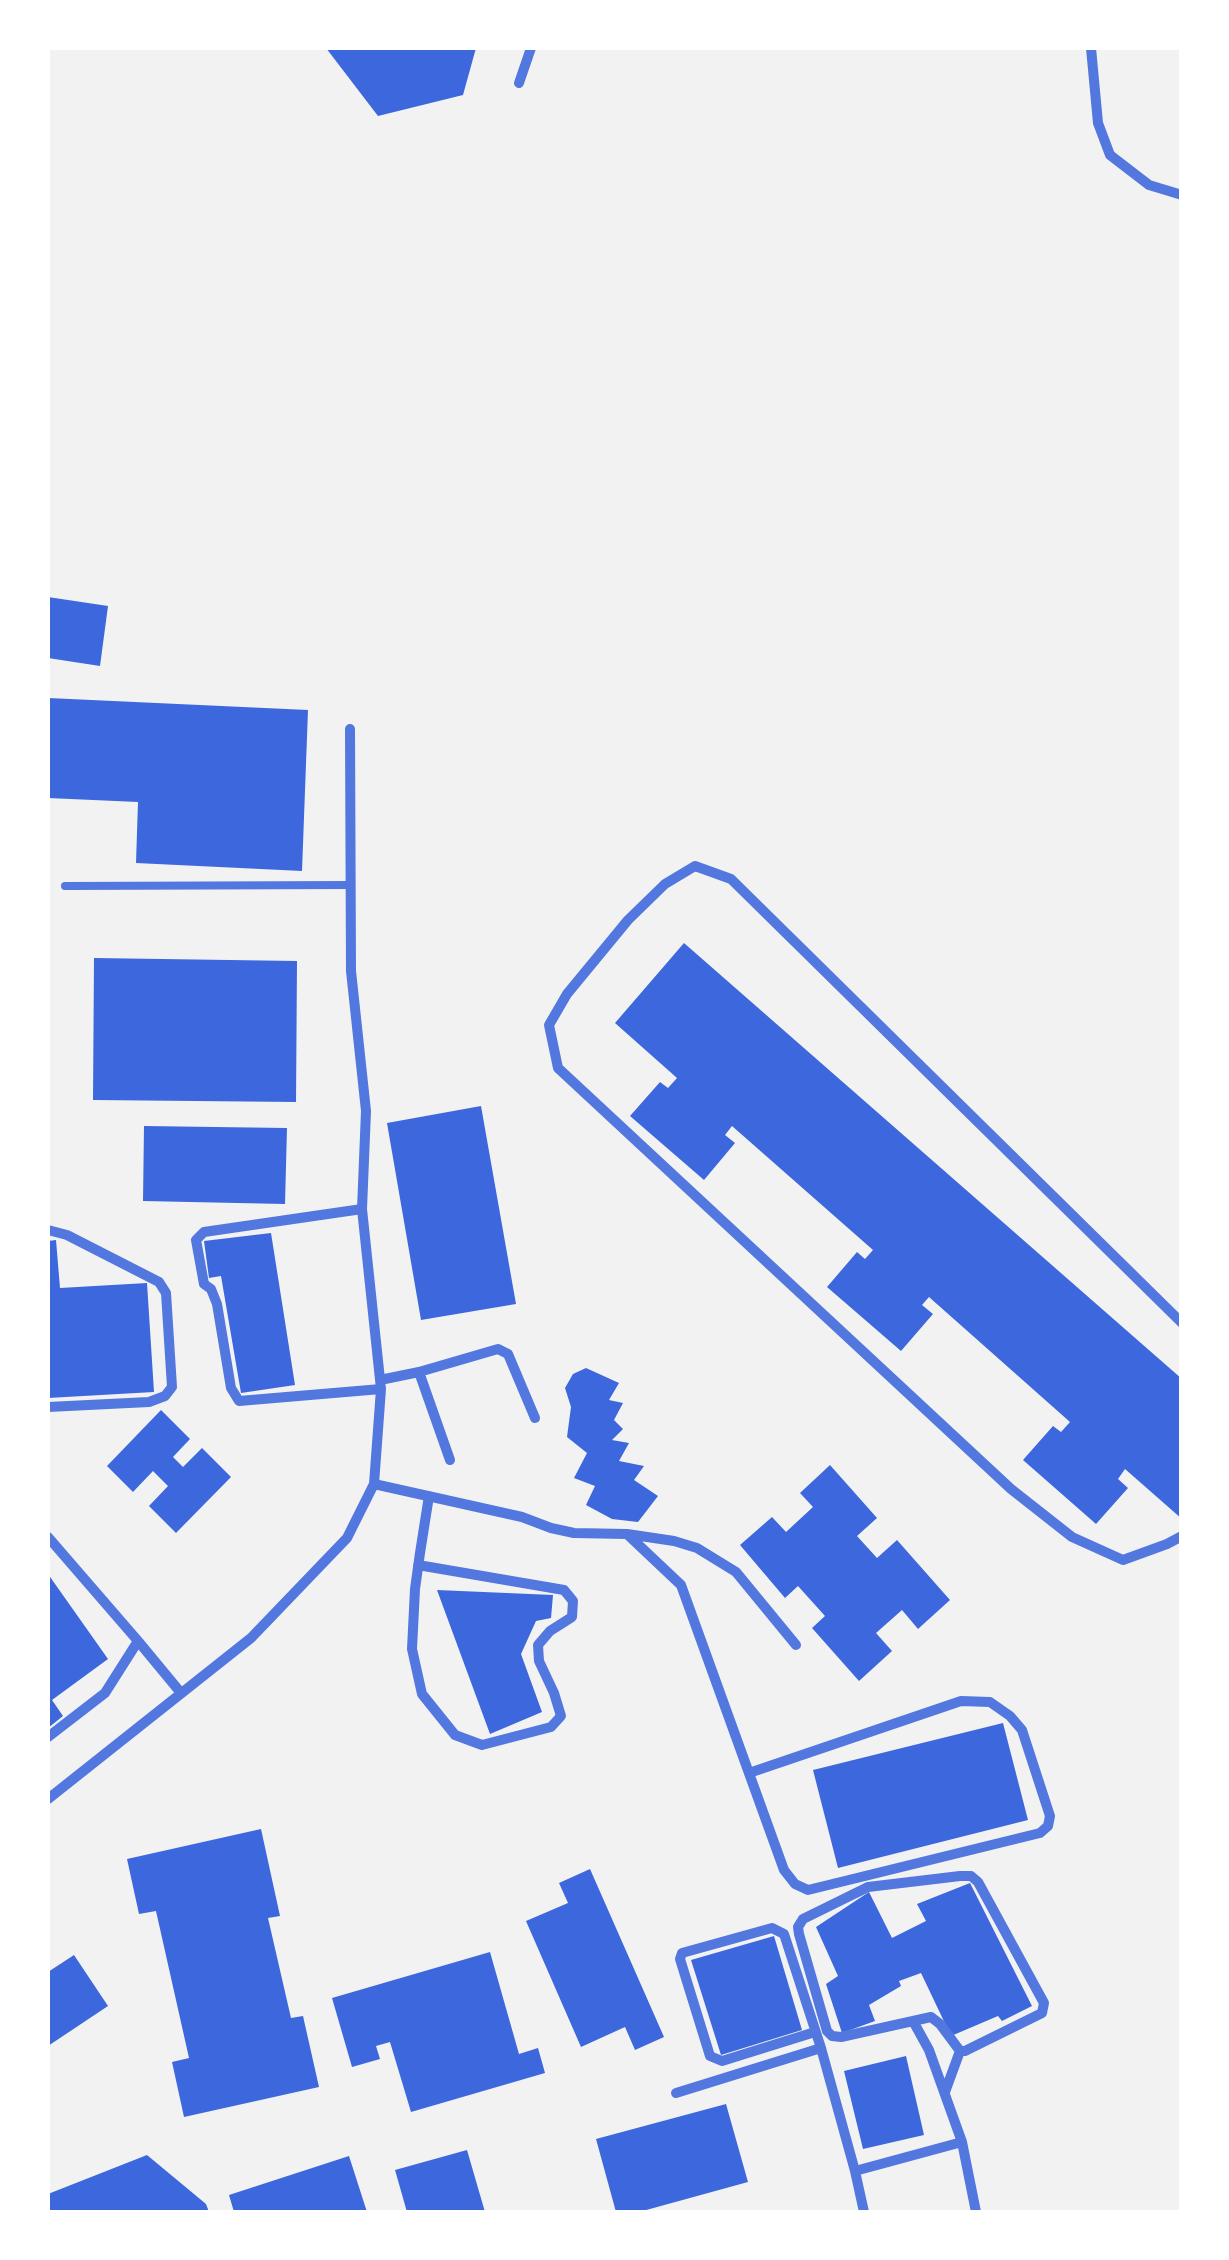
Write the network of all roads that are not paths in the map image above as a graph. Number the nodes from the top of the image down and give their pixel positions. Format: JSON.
{"nodes":[{"id":1,"x":531,"y":48,"type":"edge"},
{"id":2,"x":1091,"y":48,"type":"edge"},
{"id":3,"x":519,"y":83,"type":"dead end"},
{"id":4,"x":1182,"y":195,"type":"edge"},
{"id":5,"x":350,"y":728,"type":"dead end"},
{"id":6,"x":351,"y":885,"type":"junction"},
{"id":7,"x":65,"y":886,"type":"dead end"},
{"id":8,"x":362,"y":1209,"type":"junction"},
{"id":9,"x":48,"y":1230,"type":"edge"},
{"id":10,"x":1182,"y":1323,"type":"edge"},
{"id":11,"x":419,"y":1372,"type":"junction"},
{"id":12,"x":381,"y":1385,"type":"junction"},
{"id":13,"x":48,"y":1408,"type":"edge"},
{"id":14,"x":535,"y":1418,"type":"dead end"},
{"id":15,"x":450,"y":1460,"type":"dead end"},
{"id":16,"x":374,"y":1484,"type":"junction"},
{"id":17,"x":429,"y":1496,"type":"junction"},
{"id":18,"x":627,"y":1534,"type":"junction"},
{"id":19,"x":1182,"y":1536,"type":"edge"},
{"id":20,"x":48,"y":1537,"type":"edge"},
{"id":21,"x":418,"y":1564,"type":"junction"},
{"id":22,"x":138,"y":1641,"type":"junction"},
{"id":23,"x":796,"y":1646,"type":"dead end"},
{"id":24,"x":182,"y":1693,"type":"junction"},
{"id":25,"x":48,"y":1737,"type":"edge"},
{"id":26,"x":749,"y":1773,"type":"junction"},
{"id":27,"x":48,"y":1799,"type":"edge"},
{"id":28,"x":913,"y":2021,"type":"junction"},
{"id":29,"x":815,"y":2032,"type":"junction"},
{"id":30,"x":820,"y":2048,"type":"junction"},
{"id":31,"x":960,"y":2052,"type":"junction"},
{"id":32,"x":676,"y":2092,"type":"dead end"},
{"id":33,"x":944,"y":2092,"type":"junction"},
{"id":34,"x":962,"y":2142,"type":"junction"},
{"id":35,"x":855,"y":2171,"type":"junction"},
{"id":36,"x":864,"y":2212,"type":"edge"},
{"id":37,"x":976,"y":2212,"type":"edge"}],
"edges":[{"from":1,"to":3,"type":"street"},
{"from":2,"to":4,"type":"street"},
{"from":5,"to":6,"type":"street"},
{"from":6,"to":7,"type":"lane"},
{"from":6,"to":8,"type":"street"},
{"from":8,"to":12,"type":"street"},
{"from":8,"to":12,"type":"street"},
{"from":9,"to":13,"type":"street"},
{"from":10,"to":19,"type":"street"},
{"from":11,"to":12,"type":"street"},
{"from":11,"to":14,"type":"street"},
{"from":11,"to":15,"type":"street"},
{"from":12,"to":16,"type":"street"},
{"from":16,"to":17,"type":"street"},
{"from":16,"to":24,"type":"street"},
{"from":17,"to":18,"type":"street"},
{"from":17,"to":21,"type":"street"},
{"from":18,"to":23,"type":"street"},
{"from":18,"to":26,"type":"street"},
{"from":20,"to":22,"type":"street"},
{"from":21,"to":21,"type":"street"},
{"from":22,"to":24,"type":"street"},
{"from":22,"to":25,"type":"street"},
{"from":24,"to":27,"type":"street"},
{"from":26,"to":26,"type":"street"},
{"from":28,"to":31,"type":"street"},
{"from":28,"to":31,"type":"street"},
{"from":28,"to":33,"type":"street"},
{"from":29,"to":29,"type":"street"},
{"from":29,"to":30,"type":"street"},
{"from":30,"to":32,"type":"street"},
{"from":30,"to":35,"type":"street"},
{"from":31,"to":33,"type":"street"},
{"from":33,"to":34,"type":"street"},
{"from":34,"to":35,"type":"street"},
{"from":34,"to":37,"type":"street"},
{"from":35,"to":36,"type":"street"}]}
